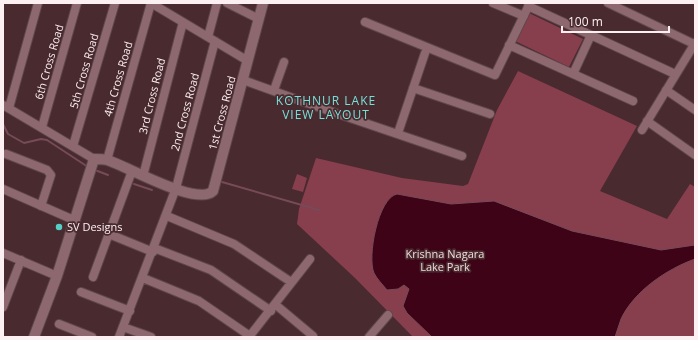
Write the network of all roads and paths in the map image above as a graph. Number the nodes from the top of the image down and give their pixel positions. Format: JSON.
{"nodes":[{"id":1,"x":38,"y":3,"type":"edge"},
{"id":2,"x":77,"y":3,"type":"edge"},
{"id":3,"x":115,"y":3,"type":"edge"},
{"id":4,"x":151,"y":3,"type":"edge"},
{"id":5,"x":217,"y":3,"type":"edge"},
{"id":6,"x":227,"y":3,"type":"edge"},
{"id":7,"x":263,"y":3,"type":"edge"},
{"id":8,"x":492,"y":3,"type":"edge"},
{"id":9,"x":608,"y":3,"type":"edge"},
{"id":10,"x":529,"y":4,"type":"edge"},
{"id":11,"x":524,"y":16,"type":"junction"},
{"id":12,"x":259,"y":19,"type":"junction"},
{"id":13,"x":183,"y":22,"type":"junction"},
{"id":14,"x":365,"y":22,"type":"dead end"},
{"id":15,"x":591,"y":35,"type":"junction"},
{"id":16,"x":212,"y":39,"type":"junction"},
{"id":17,"x":695,"y":44,"type":"edge"},
{"id":18,"x":510,"y":45,"type":"junction"},
{"id":19,"x":425,"y":52,"type":"dead end"},
{"id":20,"x":248,"y":61,"type":"junction"},
{"id":21,"x":284,"y":62,"type":"dead end"},
{"id":22,"x":573,"y":74,"type":"junction"},
{"id":23,"x":675,"y":74,"type":"junction"},
{"id":24,"x":243,"y":80,"type":"junction"},
{"id":25,"x":414,"y":88,"type":"junction"},
{"id":26,"x":274,"y":90,"type":"junction"},
{"id":27,"x":666,"y":90,"type":"junction"},
{"id":28,"x":633,"y":101,"type":"dead end"},
{"id":29,"x":6,"y":106,"type":"edge"},
{"id":30,"x":695,"y":110,"type":"edge"},
{"id":31,"x":490,"y":114,"type":"dead end"},
{"id":32,"x":647,"y":121,"type":"junction"},
{"id":33,"x":42,"y":127,"type":"junction"},
{"id":34,"x":642,"y":130,"type":"dead end"},
{"id":35,"x":398,"y":134,"type":"junction"},
{"id":36,"x":73,"y":146,"type":"junction"},
{"id":37,"x":6,"y":154,"type":"dead end"},
{"id":38,"x":695,"y":155,"type":"edge"},
{"id":39,"x":462,"y":156,"type":"dead end"},
{"id":40,"x":94,"y":159,"type":"junction"},
{"id":41,"x":107,"y":160,"type":"junction"},
{"id":42,"x":132,"y":171,"type":"junction"},
{"id":43,"x":143,"y":176,"type":"junction"},
{"id":44,"x":176,"y":188,"type":"junction"},
{"id":45,"x":3,"y":189,"type":"edge"},
{"id":46,"x":41,"y":206,"type":"junction"},
{"id":47,"x":167,"y":216,"type":"junction"},
{"id":48,"x":76,"y":221,"type":"junction"},
{"id":49,"x":109,"y":234,"type":"junction"},
{"id":50,"x":153,"y":250,"type":"junction"},
{"id":51,"x":3,"y":252,"type":"edge"},
{"id":52,"x":310,"y":259,"type":"dead end"},
{"id":53,"x":21,"y":260,"type":"junction"},
{"id":54,"x":57,"y":276,"type":"junction"},
{"id":55,"x":94,"y":276,"type":"dead end"},
{"id":56,"x":143,"y":278,"type":"junction"},
{"id":57,"x":291,"y":282,"type":"junction"},
{"id":58,"x":6,"y":291,"type":"edge"},
{"id":59,"x":81,"y":292,"type":"dead end"},
{"id":60,"x":3,"y":307,"type":"edge"},
{"id":61,"x":273,"y":308,"type":"junction"},
{"id":62,"x":130,"y":311,"type":"junction"},
{"id":63,"x":388,"y":315,"type":"dead end"},
{"id":64,"x":59,"y":324,"type":"dead end"},
{"id":65,"x":123,"y":327,"type":"junction"},
{"id":66,"x":250,"y":336,"type":"edge"},
{"id":67,"x":313,"y":336,"type":"edge"},
{"id":68,"x":34,"y":337,"type":"edge"},
{"id":69,"x":92,"y":337,"type":"edge"},
{"id":70,"x":119,"y":337,"type":"edge"},
{"id":71,"x":151,"y":337,"type":"edge"},
{"id":72,"x":369,"y":337,"type":"edge"}],
"edges":[{"from":1,"to":29,"type":"street"},
{"from":2,"to":33,"type":"street","name":"6th Cross Road"},
{"from":3,"to":36,"type":"street","name":"5th Cross Road"},
{"from":4,"to":13,"type":"street"},
{"from":4,"to":41,"type":"street","name":"4th Cross Road"},
{"from":5,"to":16,"type":"street","name":"2nd Cross Road"},
{"from":6,"to":12,"type":"street"},
{"from":7,"to":12,"type":"street","name":"1st Cross Road"},
{"from":8,"to":11,"type":"street"},
{"from":9,"to":17,"type":"street"},
{"from":10,"to":11,"type":"street"},
{"from":10,"to":15,"type":"street"},
{"from":11,"to":18,"type":"street"},
{"from":12,"to":20,"type":"street","name":"1st Cross Road"},
{"from":13,"to":16,"type":"street"},
{"from":13,"to":43,"type":"street","name":"3rd Cross Road"},
{"from":14,"to":18,"type":"street"},
{"from":15,"to":22,"type":"street"},
{"from":15,"to":23,"type":"street"},
{"from":16,"to":20,"type":"street"},
{"from":16,"to":44,"type":"street","name":"2nd Cross Road"},
{"from":17,"to":23,"type":"street"},
{"from":18,"to":22,"type":"street"},
{"from":19,"to":25,"type":"street"},
{"from":20,"to":24,"type":"street","name":"1st Cross Road"},
{"from":21,"to":26,"type":"street"},
{"from":22,"to":28,"type":"street"},
{"from":23,"to":27,"type":"street"},
{"from":24,"to":26,"type":"street"},
{"from":24,"to":44,"type":"street","name":"1st Cross Road"},
{"from":25,"to":31,"type":"street"},
{"from":25,"to":35,"type":"street"},
{"from":26,"to":35,"type":"street"},
{"from":27,"to":30,"type":"street"},
{"from":27,"to":32,"type":"street"},
{"from":29,"to":33,"type":"street"},
{"from":32,"to":34,"type":"street"},
{"from":32,"to":38,"type":"street"},
{"from":33,"to":36,"type":"street"},
{"from":35,"to":39,"type":"street"},
{"from":36,"to":40,"type":"street"},
{"from":37,"to":46,"type":"street"},
{"from":40,"to":41,"type":"street","name":"1st Cross Road"},
{"from":40,"to":48,"type":"street"},
{"from":41,"to":42,"type":"street","name":"1st Cross Road"},
{"from":42,"to":43,"type":"street","name":"1st Cross Road"},
{"from":42,"to":49,"type":"street"},
{"from":43,"to":44,"type":"street","name":"1st Cross Road"},
{"from":44,"to":47,"type":"street","name":"2nd Cross Road"},
{"from":45,"to":46,"type":"street"},
{"from":46,"to":48,"type":"street"},
{"from":47,"to":50,"type":"street","name":"2nd Cross Road"},
{"from":47,"to":57,"type":"street"},
{"from":48,"to":54,"type":"street"},
{"from":49,"to":50,"type":"street"},
{"from":49,"to":55,"type":"street"},
{"from":50,"to":56,"type":"street","name":"2nd Cross Road"},
{"from":50,"to":61,"type":"street"},
{"from":51,"to":53,"type":"street"},
{"from":52,"to":57,"type":"street"},
{"from":53,"to":54,"type":"street"},
{"from":53,"to":58,"type":"street"},
{"from":54,"to":68,"type":"street"},
{"from":56,"to":62,"type":"street","name":"2nd Cross Road"},
{"from":56,"to":66,"type":"street"},
{"from":57,"to":61,"type":"street"},
{"from":58,"to":60,"type":"street"},
{"from":59,"to":62,"type":"street"},
{"from":61,"to":66,"type":"street"},
{"from":61,"to":67,"type":"street"},
{"from":62,"to":65,"type":"street","name":"2nd Cross Road"},
{"from":63,"to":72,"type":"street"},
{"from":64,"to":69,"type":"street"},
{"from":65,"to":70,"type":"street","name":"2nd Cross Road"},
{"from":65,"to":71,"type":"street"}]}
